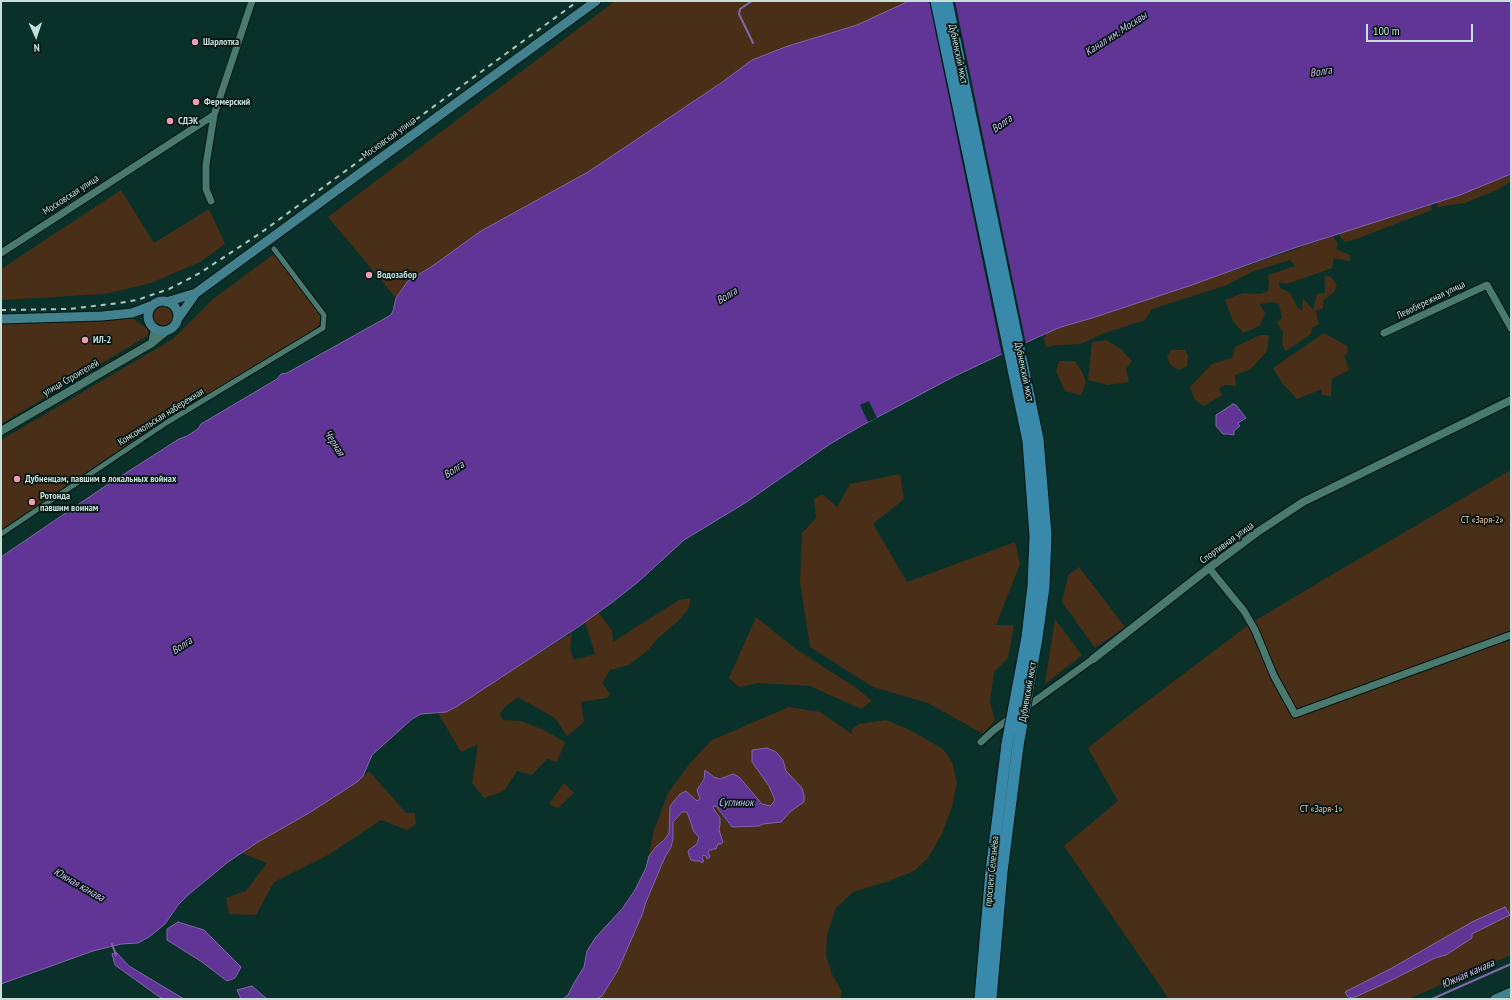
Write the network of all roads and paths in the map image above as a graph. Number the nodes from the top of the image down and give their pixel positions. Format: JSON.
{"nodes":[{"id":1,"x":252,"y":1,"type":"edge"},
{"id":2,"x":596,"y":1,"type":"edge"},
{"id":3,"x":936,"y":1,"type":"edge"},
{"id":4,"x":947,"y":1,"type":"edge"},
{"id":5,"x":214,"y":115,"type":"junction"},
{"id":6,"x":211,"y":201,"type":"dead end"},
{"id":7,"x":274,"y":249,"type":"dead end"},
{"id":8,"x":1,"y":253,"type":"edge"},
{"id":9,"x":196,"y":293,"type":"junction"},
{"id":10,"x":166,"y":302,"type":"junction"},
{"id":11,"x":153,"y":305,"type":"junction"},
{"id":12,"x":132,"y":313,"type":"junction"},
{"id":13,"x":1,"y":319,"type":"edge"},
{"id":14,"x":177,"y":320,"type":"junction"},
{"id":15,"x":152,"y":325,"type":"junction"},
{"id":16,"x":1511,"y":328,"type":"edge"},
{"id":17,"x":168,"y":330,"type":"junction"},
{"id":18,"x":1384,"y":333,"type":"dead end"},
{"id":19,"x":152,"y":343,"type":"junction"},
{"id":20,"x":1511,"y":400,"type":"edge"},
{"id":21,"x":1,"y":431,"type":"edge"},
{"id":22,"x":1,"y":534,"type":"edge"},
{"id":23,"x":1209,"y":568,"type":"junction"},
{"id":24,"x":1511,"y":635,"type":"edge"},
{"id":25,"x":1093,"y":659,"type":"joint"},
{"id":26,"x":981,"y":742,"type":"dead end"},
{"id":27,"x":1012,"y":745,"type":"junction"},
{"id":28,"x":1511,"y":992,"type":"edge"},
{"id":29,"x":980,"y":999,"type":"edge"},
{"id":30,"x":991,"y":999,"type":"edge"},
{"id":31,"x":1495,"y":999,"type":"edge"}],
"edges":[{"from":1,"to":5,"type":"street"},
{"from":2,"to":9,"type":"main road","name":"Московская улица"},
{"from":3,"to":27,"type":"main road","name":"Дубненский мост","bridge":true},
{"from":4,"to":27,"type":"main road","name":"Дубненский мост","bridge":true},
{"from":5,"to":6,"type":"street"},
{"from":5,"to":8,"type":"street","name":"Московская улица"},
{"from":7,"to":22,"type":"street","name":"Комсомольская набережная"},
{"from":9,"to":10,"type":"main road"},
{"from":9,"to":14,"type":"main road"},
{"from":10,"to":11,"type":"main road"},
{"from":10,"to":14,"type":"main road"},
{"from":11,"to":12,"type":"main road"},
{"from":11,"to":15,"type":"main road"},
{"from":12,"to":13,"type":"main road"},
{"from":12,"to":15,"type":"main road"},
{"from":14,"to":17,"type":"main road"},
{"from":15,"to":17,"type":"main road"},
{"from":15,"to":19,"type":"street"},
{"from":16,"to":18,"type":"street","name":"Левобережная улица"},
{"from":17,"to":19,"type":"street","name":"улица Строителей"},
{"from":19,"to":21,"type":"street","name":"улица Строителей"},
{"from":20,"to":23,"type":"street","name":"Спортивная улица"},
{"from":23,"to":24,"type":"street"},
{"from":23,"to":25,"type":"street","name":"Спортивная улица"},
{"from":25,"to":26,"type":"street","name":"Спортивная улица"},
{"from":27,"to":29,"type":"main road","name":"проспект Селезнёва"},
{"from":27,"to":30,"type":"main road","name":"проспект Селезнёва"},
{"from":28,"to":31,"type":"main road"}]}
